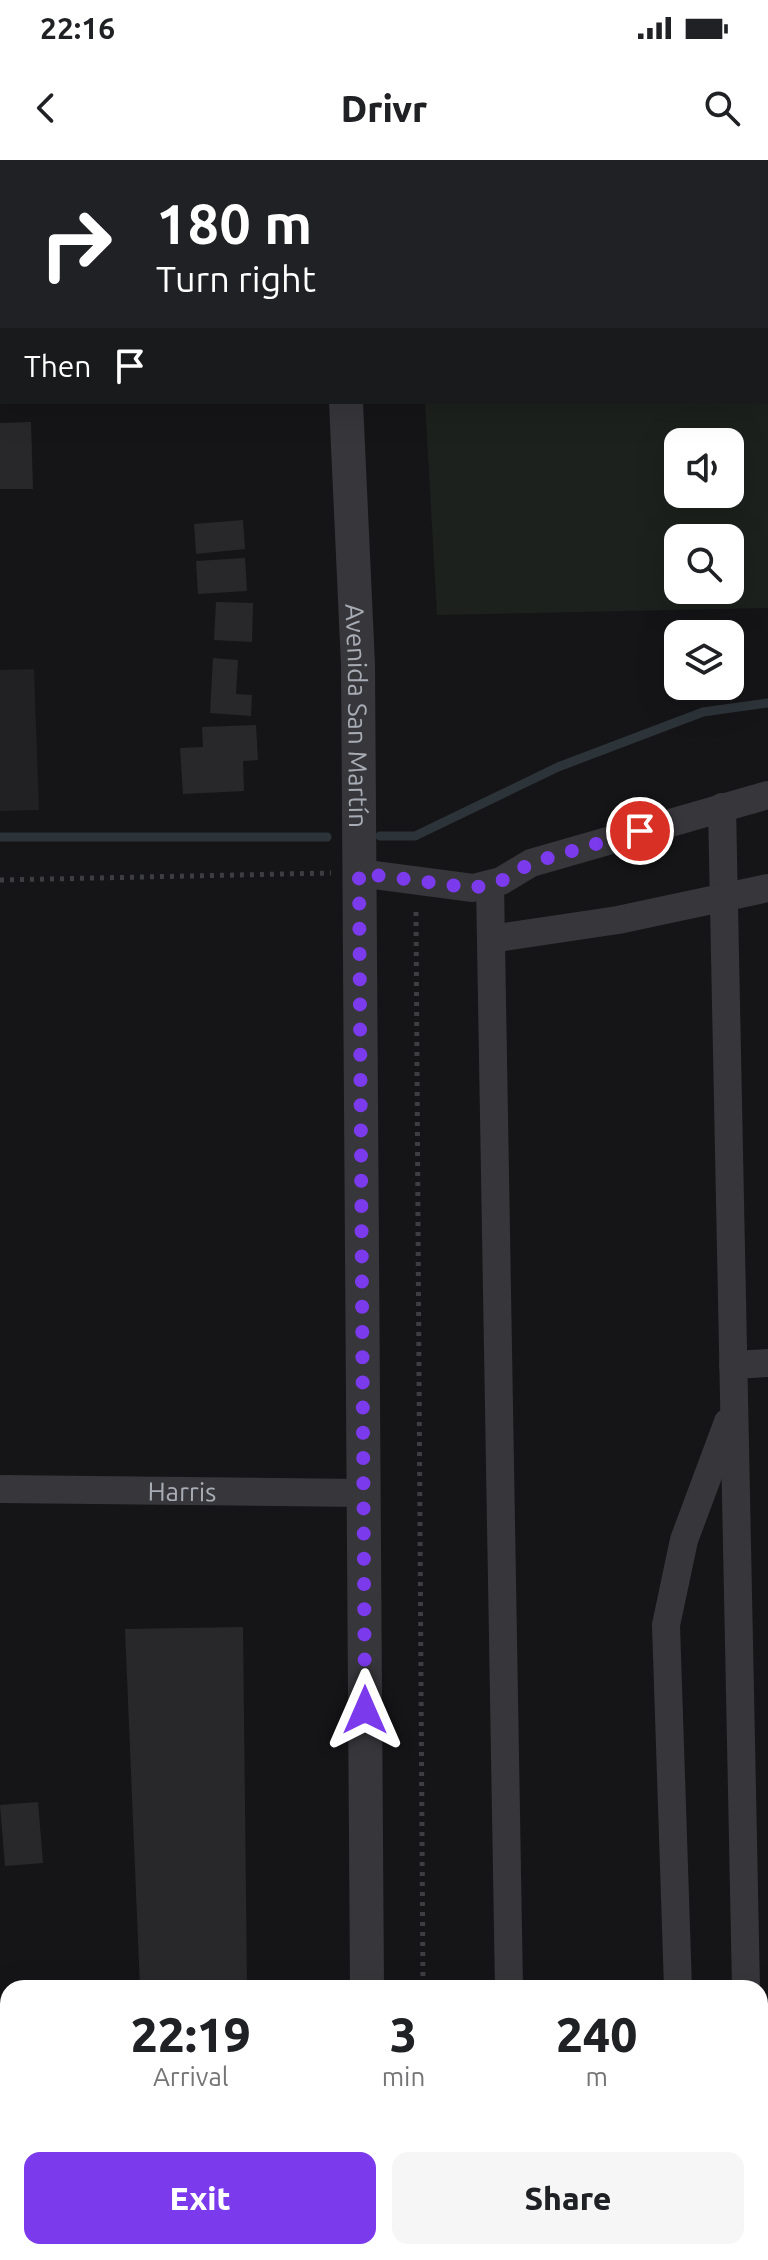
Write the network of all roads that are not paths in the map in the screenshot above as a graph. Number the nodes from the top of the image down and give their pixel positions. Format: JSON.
{"nodes":[{"id":1,"x":346,"y":404,"type":"edge"},
{"id":2,"x":768,"y":795,"type":"edge"},
{"id":3,"x":722,"y":807,"type":"junction"},
{"id":4,"x":359,"y":873,"type":"junction"},
{"id":5,"x":490,"y":884,"type":"junction"},
{"id":6,"x":768,"y":888,"type":"edge"},
{"id":7,"x":724,"y":898,"type":"junction"},
{"id":8,"x":491,"y":939,"type":"junction"},
{"id":9,"x":768,"y":1363,"type":"edge"},
{"id":10,"x":733,"y":1365,"type":"junction"},
{"id":11,"x":734,"y":1406,"type":"junction"},
{"id":12,"x":0,"y":1489,"type":"edge"},
{"id":13,"x":363,"y":1493,"type":"junction"},
{"id":14,"x":367,"y":1980,"type":"edge"},
{"id":15,"x":509,"y":1980,"type":"edge"},
{"id":16,"x":678,"y":1980,"type":"edge"},
{"id":17,"x":746,"y":1980,"type":"edge"}],
"edges":[{"from":1,"to":4,"type":"street","name":"Avenida San Martín"},
{"from":2,"to":3,"type":"street"},
{"from":3,"to":5,"type":"street"},
{"from":3,"to":7,"type":"street"},
{"from":4,"to":5,"type":"street"},
{"from":4,"to":13,"type":"street","name":"Avenida San Martín"},
{"from":5,"to":8,"type":"street"},
{"from":6,"to":7,"type":"street"},
{"from":7,"to":8,"type":"street"},
{"from":7,"to":10,"type":"street"},
{"from":8,"to":15,"type":"street"},
{"from":9,"to":10,"type":"street"},
{"from":10,"to":11,"type":"street"},
{"from":11,"to":16,"type":"street"},
{"from":11,"to":17,"type":"street"},
{"from":12,"to":13,"type":"street","name":"Harris"},
{"from":13,"to":14,"type":"street","name":"Avenida San Martín"}]}
